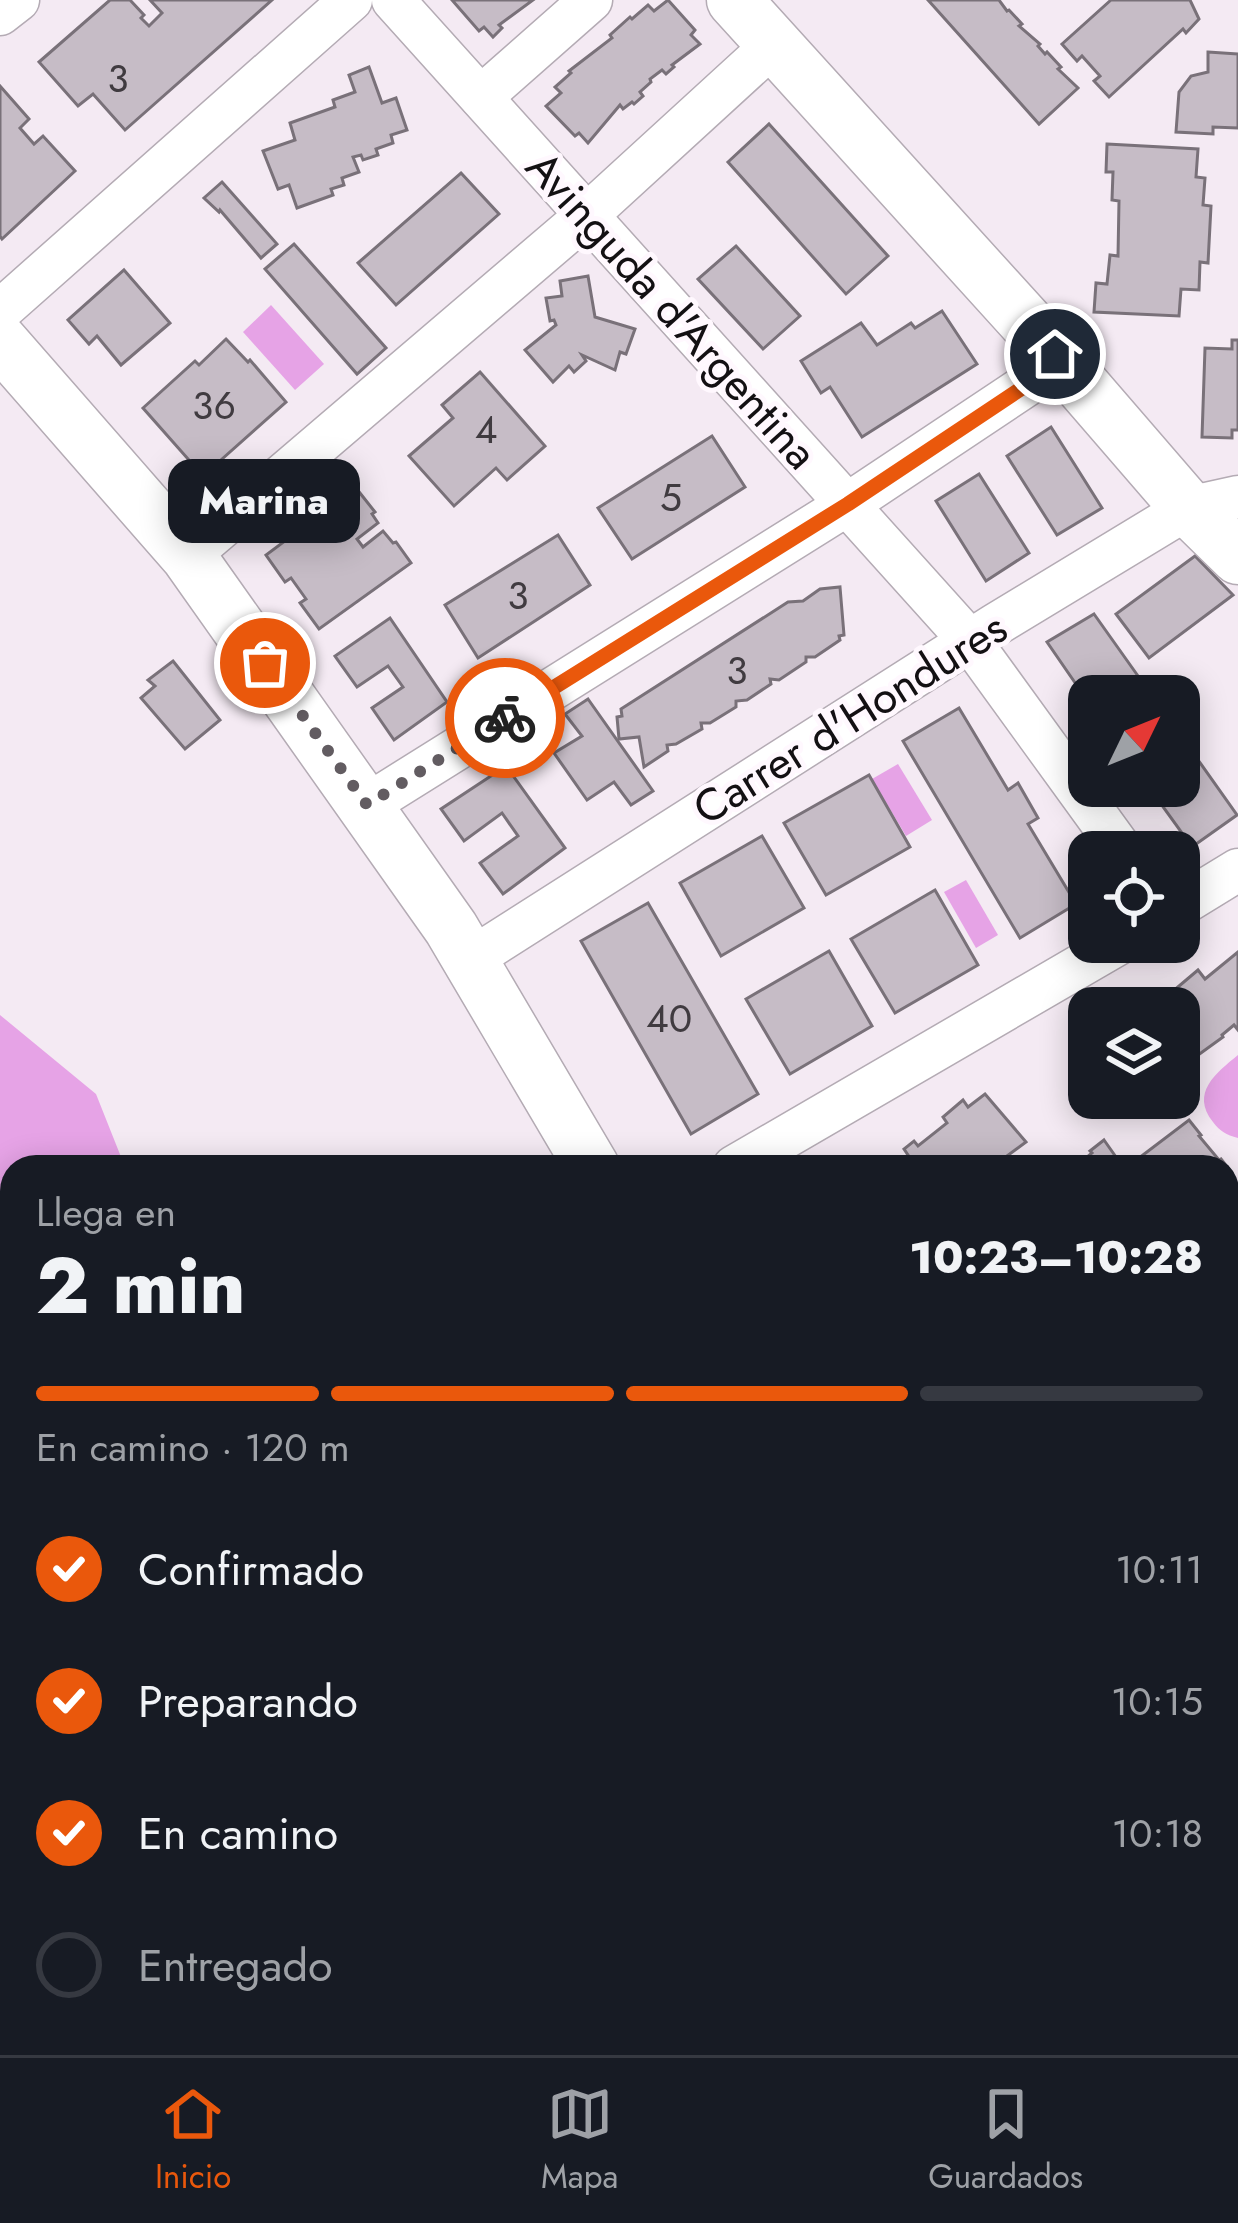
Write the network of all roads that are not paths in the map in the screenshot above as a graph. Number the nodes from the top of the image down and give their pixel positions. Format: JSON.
{"nodes":[{"id":1,"x":18,"y":0,"type":"edge"},
{"id":2,"x":351,"y":0,"type":"edge"},
{"id":3,"x":392,"y":0,"type":"edge"},
{"id":4,"x":591,"y":0,"type":"edge"},
{"id":5,"x":734,"y":0,"type":"edge"},
{"id":6,"x":0,"y":14,"type":"edge"},
{"id":7,"x":774,"y":44,"type":"junction"},
{"id":8,"x":481,"y":97,"type":"junction"},
{"id":9,"x":586,"y":216,"type":"junction"},
{"id":10,"x":0,"y":311,"type":"edge"},
{"id":11,"x":0,"y":341,"type":"edge"},
{"id":12,"x":1055,"y":354,"type":"junction"},
{"id":13,"x":1213,"y":503,"type":"edge"},
{"id":14,"x":848,"y":504,"type":"junction"},
{"id":15,"x":188,"y":556,"type":"junction"},
{"id":16,"x":1238,"y":557,"type":"edge"},
{"id":17,"x":970,"y":641,"type":"junction"},
{"id":18,"x":367,"y":805,"type":"junction"},
{"id":19,"x":1108,"y":831,"type":"edge"},
{"id":20,"x":1238,"y":870,"type":"edge"},
{"id":21,"x":1200,"y":893,"type":"edge"},
{"id":22,"x":471,"y":959,"type":"junction"},
{"id":23,"x":1085,"y":963,"type":"edge"},
{"id":24,"x":585,"y":1155,"type":"edge"},
{"id":25,"x":755,"y":1155,"type":"edge"}],
"edges":[{"from":1,"to":6,"type":"street"},
{"from":2,"to":10,"type":"street"},
{"from":3,"to":8,"type":"street","name":"Avinguda d'Argentina"},
{"from":4,"to":8,"type":"street"},
{"from":5,"to":7,"type":"street"},
{"from":7,"to":9,"type":"street"},
{"from":7,"to":12,"type":"street"},
{"from":8,"to":9,"type":"street","name":"Avinguda d'Argentina"},
{"from":9,"to":14,"type":"street","name":"Avinguda d'Argentina"},
{"from":9,"to":15,"type":"street"},
{"from":11,"to":15,"type":"street"},
{"from":12,"to":13,"type":"street"},
{"from":12,"to":14,"type":"street"},
{"from":13,"to":16,"type":"street"},
{"from":13,"to":17,"type":"street","name":"Carrer d'Hondures"},
{"from":14,"to":17,"type":"street","name":"Avinguda d'Argentina"},
{"from":14,"to":18,"type":"street"},
{"from":15,"to":18,"type":"street"},
{"from":17,"to":19,"type":"street","name":"Avinguda d'Argentina"},
{"from":17,"to":22,"type":"street","name":"Carrer d'Hondures"},
{"from":18,"to":22,"type":"street"},
{"from":20,"to":21,"type":"street"},
{"from":22,"to":24,"type":"street"},
{"from":23,"to":25,"type":"street"}]}
